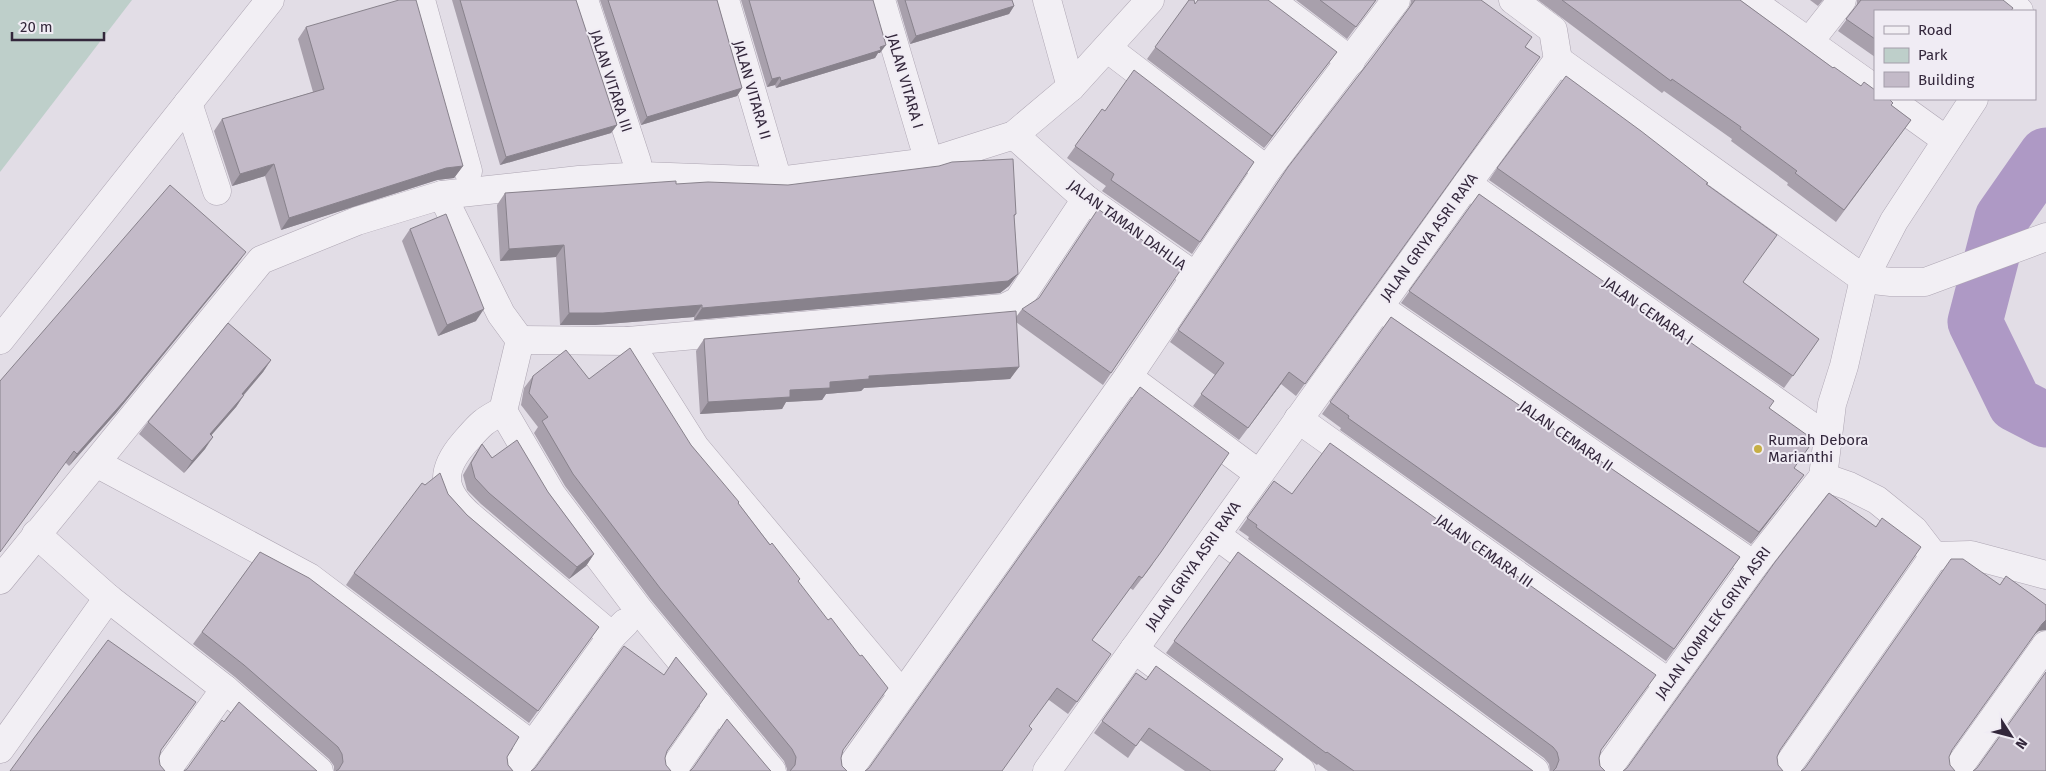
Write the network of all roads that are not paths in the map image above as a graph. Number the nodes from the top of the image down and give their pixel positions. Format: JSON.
{"nodes":[{"id":1,"x":270,"y":0,"type":"edge"},
{"id":2,"x":421,"y":0,"type":"edge"},
{"id":3,"x":584,"y":0,"type":"edge"},
{"id":4,"x":725,"y":0,"type":"edge"},
{"id":5,"x":881,"y":0,"type":"edge"},
{"id":6,"x":1047,"y":0,"type":"edge"},
{"id":7,"x":1150,"y":0,"type":"edge"},
{"id":8,"x":1270,"y":0,"type":"edge"},
{"id":9,"x":1396,"y":0,"type":"edge"},
{"id":10,"x":1513,"y":0,"type":"edge"},
{"id":11,"x":1750,"y":0,"type":"edge"},
{"id":12,"x":1842,"y":0,"type":"edge"},
{"id":13,"x":2006,"y":0,"type":"edge"},
{"id":14,"x":2018,"y":10,"type":"edge"},
{"id":15,"x":1809,"y":42,"type":"junction"},
{"id":16,"x":1107,"y":48,"type":"junction"},
{"id":17,"x":1558,"y":60,"type":"junction"},
{"id":18,"x":1351,"y":61,"type":"junction"},
{"id":19,"x":1072,"y":87,"type":"junction"},
{"id":20,"x":1874,"y":88,"type":"edge"},
{"id":21,"x":1890,"y":100,"type":"edge"},
{"id":22,"x":1973,"y":100,"type":"edge"},
{"id":23,"x":188,"y":103,"type":"junction"},
{"id":24,"x":1014,"y":135,"type":"junction"},
{"id":25,"x":1946,"y":140,"type":"junction"},
{"id":26,"x":637,"y":162,"type":"dead end"},
{"id":27,"x":929,"y":162,"type":"junction"},
{"id":28,"x":1268,"y":170,"type":"junction"},
{"id":29,"x":468,"y":171,"type":"dead end"},
{"id":30,"x":778,"y":181,"type":"junction"},
{"id":31,"x":1467,"y":184,"type":"junction"},
{"id":32,"x":217,"y":191,"type":"dead end"},
{"id":33,"x":442,"y":194,"type":"junction"},
{"id":34,"x":1086,"y":199,"type":"junction"},
{"id":35,"x":2046,"y":237,"type":"edge"},
{"id":36,"x":1195,"y":276,"type":"junction"},
{"id":37,"x":1864,"y":279,"type":"junction"},
{"id":38,"x":1379,"y":307,"type":"junction"},
{"id":39,"x":0,"y":340,"type":"edge"},
{"id":40,"x":520,"y":340,"type":"junction"},
{"id":41,"x":628,"y":341,"type":"junction"},
{"id":42,"x":1128,"y":377,"type":"junction"},
{"id":43,"x":503,"y":411,"type":"junction"},
{"id":44,"x":1298,"y":419,"type":"junction"},
{"id":45,"x":1828,"y":438,"type":"junction"},
{"id":46,"x":96,"y":463,"type":"junction"},
{"id":47,"x":1259,"y":474,"type":"junction"},
{"id":48,"x":1823,"y":477,"type":"junction"},
{"id":49,"x":36,"y":534,"type":"junction"},
{"id":50,"x":1216,"y":535,"type":"junction"},
{"id":51,"x":1934,"y":556,"type":"junction"},
{"id":52,"x":1754,"y":565,"type":"junction"},
{"id":53,"x":2046,"y":575,"type":"edge"},
{"id":54,"x":0,"y":580,"type":"edge"},
{"id":55,"x":108,"y":598,"type":"junction"},
{"id":56,"x":639,"y":610,"type":"junction"},
{"id":57,"x":612,"y":636,"type":"junction"},
{"id":58,"x":2046,"y":645,"type":"edge"},
{"id":59,"x":1134,"y":649,"type":"junction"},
{"id":60,"x":1669,"y":683,"type":"junction"},
{"id":61,"x":225,"y":689,"type":"junction"},
{"id":62,"x":902,"y":694,"type":"junction"},
{"id":63,"x":718,"y":705,"type":"junction"},
{"id":64,"x":532,"y":745,"type":"junction"},
{"id":65,"x":0,"y":749,"type":"edge"},
{"id":66,"x":1049,"y":770,"type":"edge"},
{"id":67,"x":166,"y":771,"type":"edge"},
{"id":68,"x":319,"y":771,"type":"edge"},
{"id":69,"x":514,"y":771,"type":"edge"},
{"id":70,"x":672,"y":771,"type":"edge"},
{"id":71,"x":772,"y":771,"type":"edge"},
{"id":72,"x":848,"y":771,"type":"edge"},
{"id":73,"x":1301,"y":771,"type":"edge"},
{"id":74,"x":1535,"y":771,"type":"edge"},
{"id":75,"x":1606,"y":771,"type":"edge"},
{"id":76,"x":1784,"y":771,"type":"edge"},
{"id":77,"x":1956,"y":771,"type":"edge"}],
"edges":[{"from":1,"to":23,"type":"street"},
{"from":2,"to":29,"type":"street"},
{"from":3,"to":26,"type":"street","name":"JALAN VITARA III"},
{"from":4,"to":30,"type":"street","name":"JALAN VITARA II"},
{"from":5,"to":27,"type":"street","name":"JALAN VITARA I"},
{"from":6,"to":19,"type":"street"},
{"from":7,"to":16,"type":"street"},
{"from":8,"to":18,"type":"street"},
{"from":9,"to":18,"type":"street"},
{"from":10,"to":17,"type":"street"},
{"from":11,"to":15,"type":"street"},
{"from":12,"to":15,"type":"street"},
{"from":13,"to":14,"type":"street"},
{"from":15,"to":20,"type":"street"},
{"from":16,"to":19,"type":"street"},
{"from":16,"to":28,"type":"street"},
{"from":17,"to":31,"type":"street","name":"JALAN GRIYA ASRI RAYA"},
{"from":17,"to":37,"type":"street"},
{"from":18,"to":28,"type":"street"},
{"from":19,"to":24,"type":"street"},
{"from":21,"to":25,"type":"street"},
{"from":22,"to":25,"type":"street"},
{"from":23,"to":32,"type":"street"},
{"from":23,"to":39,"type":"street"},
{"from":24,"to":27,"type":"street"},
{"from":24,"to":34,"type":"street","name":"JALAN TAMAN DAHLIA"},
{"from":25,"to":37,"type":"street"},
{"from":27,"to":30,"type":"street"},
{"from":28,"to":36,"type":"street"},
{"from":30,"to":33,"type":"street"},
{"from":31,"to":38,"type":"street","name":"JALAN GRIYA ASRI RAYA"},
{"from":31,"to":45,"type":"street","name":"JALAN CEMARA I"},
{"from":33,"to":40,"type":"street"},
{"from":33,"to":46,"type":"street"},
{"from":34,"to":36,"type":"street","name":"JALAN TAMAN DAHLIA"},
{"from":34,"to":41,"type":"street"},
{"from":35,"to":37,"type":"street"},
{"from":36,"to":42,"type":"street"},
{"from":37,"to":45,"type":"street"},
{"from":38,"to":44,"type":"street","name":"JALAN GRIYA ASRI RAYA"},
{"from":38,"to":52,"type":"street","name":"JALAN CEMARA II"},
{"from":40,"to":41,"type":"street"},
{"from":40,"to":43,"type":"street"},
{"from":41,"to":62,"type":"street"},
{"from":42,"to":47,"type":"street"},
{"from":42,"to":62,"type":"street"},
{"from":43,"to":56,"type":"street"},
{"from":43,"to":57,"type":"street"},
{"from":44,"to":47,"type":"street","name":"JALAN GRIYA ASRI RAYA"},
{"from":44,"to":60,"type":"street","name":"JALAN CEMARA III"},
{"from":45,"to":48,"type":"street"},
{"from":46,"to":49,"type":"street"},
{"from":46,"to":64,"type":"street"},
{"from":47,"to":50,"type":"street","name":"JALAN GRIYA ASRI RAYA"},
{"from":48,"to":51,"type":"street"},
{"from":48,"to":52,"type":"street","name":"JALAN KOMPLEK GRIYA ASRI"},
{"from":49,"to":54,"type":"street"},
{"from":49,"to":55,"type":"street"},
{"from":50,"to":59,"type":"street","name":"JALAN GRIYA ASRI RAYA"},
{"from":50,"to":74,"type":"street"},
{"from":51,"to":53,"type":"street"},
{"from":51,"to":76,"type":"street"},
{"from":52,"to":60,"type":"street","name":"JALAN KOMPLEK GRIYA ASRI"},
{"from":55,"to":61,"type":"street"},
{"from":55,"to":65,"type":"street"},
{"from":56,"to":57,"type":"street"},
{"from":56,"to":63,"type":"street"},
{"from":57,"to":64,"type":"street"},
{"from":58,"to":77,"type":"street"},
{"from":59,"to":66,"type":"street","name":"JALAN GRIYA ASRI RAYA"},
{"from":59,"to":73,"type":"street"},
{"from":60,"to":75,"type":"street","name":"JALAN KOMPLEK GRIYA ASRI"},
{"from":61,"to":67,"type":"street"},
{"from":61,"to":68,"type":"street"},
{"from":62,"to":72,"type":"street"},
{"from":63,"to":70,"type":"street"},
{"from":63,"to":71,"type":"street"},
{"from":64,"to":69,"type":"street"}]}
